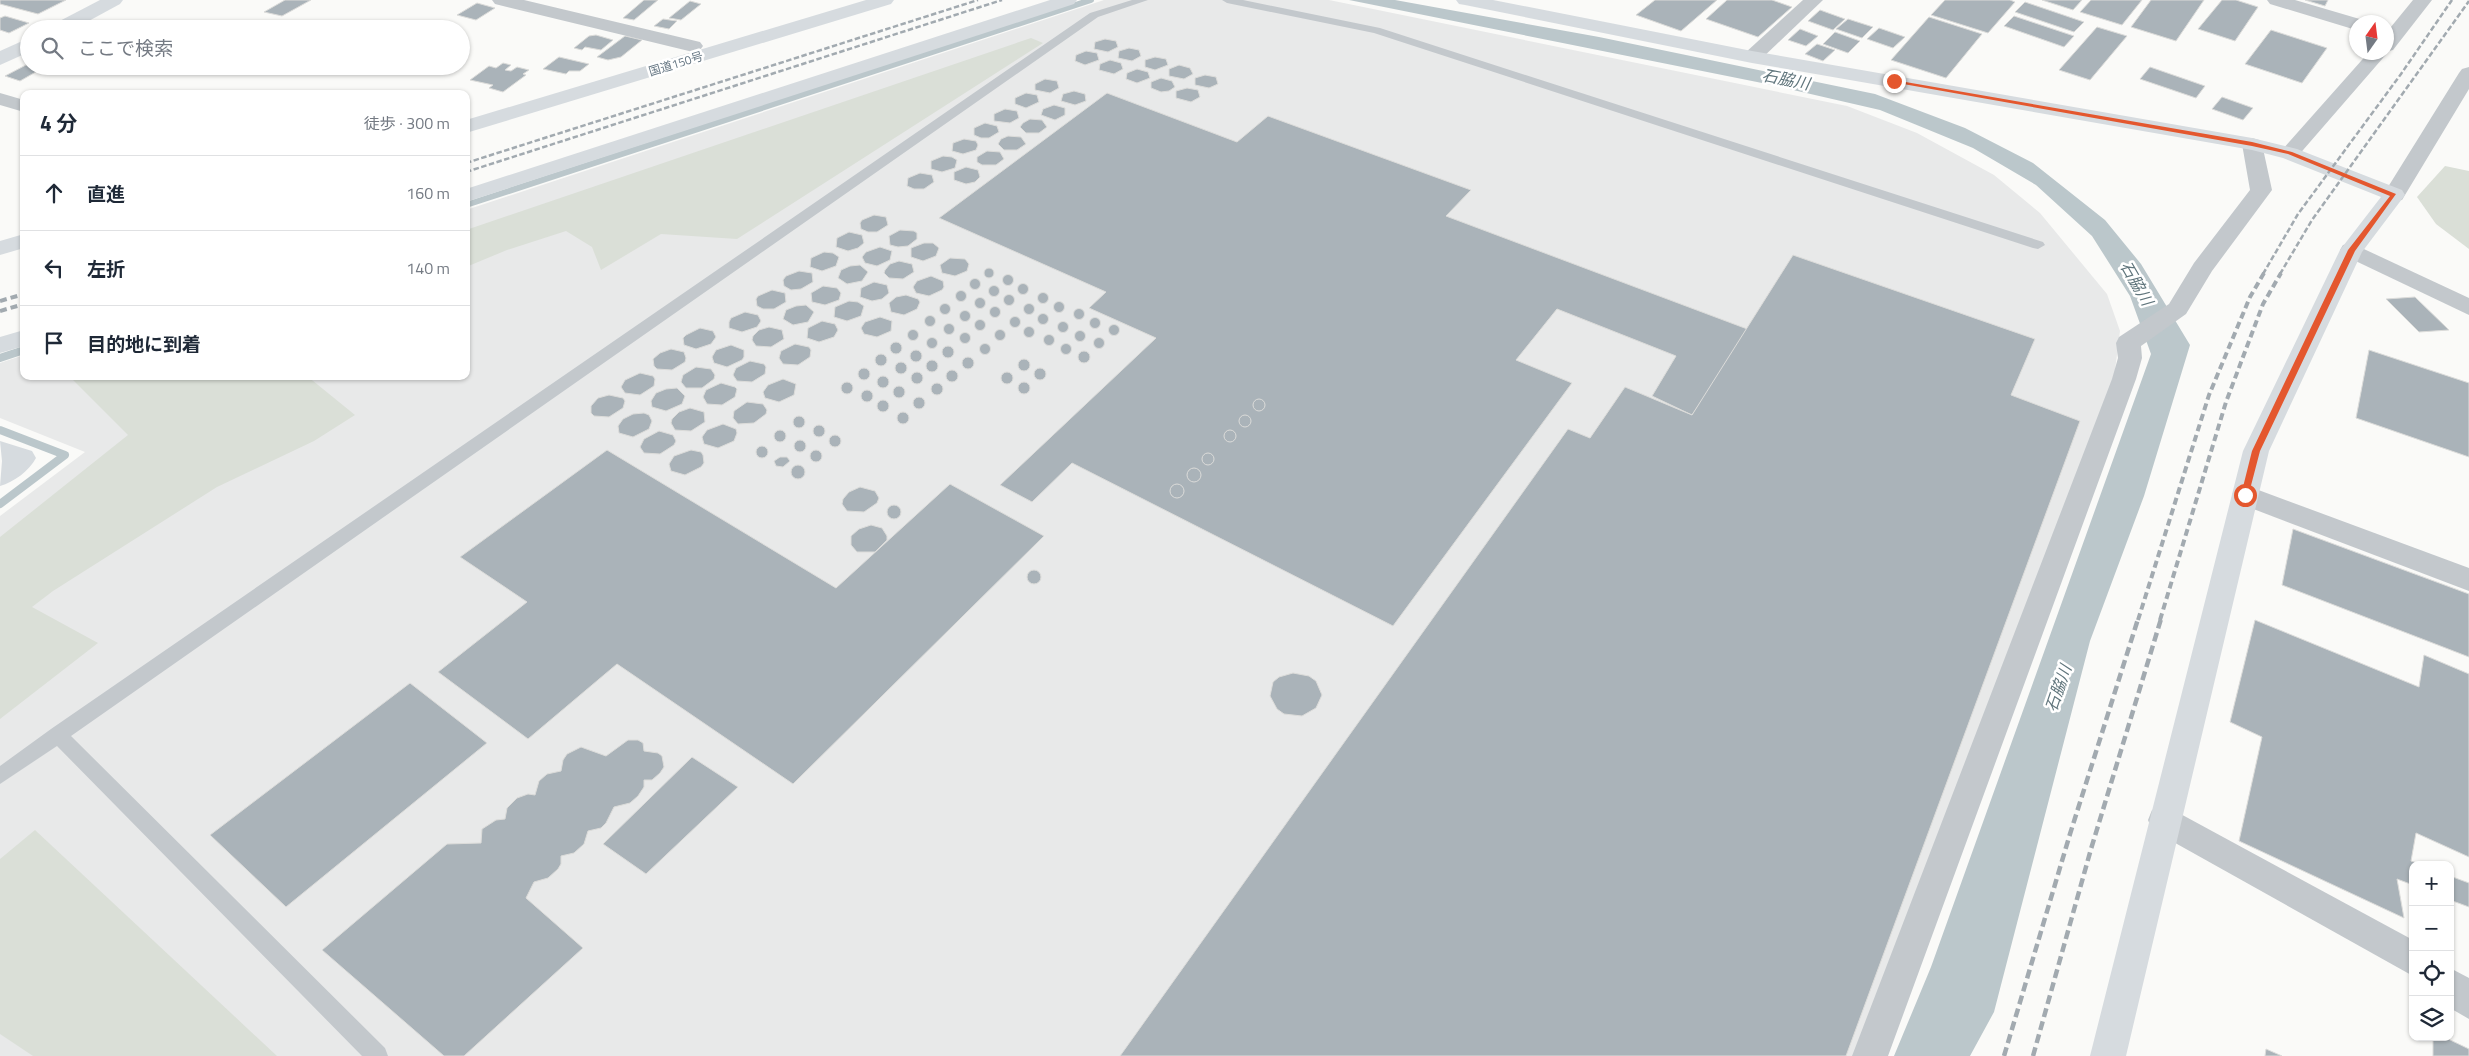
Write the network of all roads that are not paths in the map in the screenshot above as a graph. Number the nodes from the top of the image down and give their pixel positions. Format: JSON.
{"nodes":[{"id":1,"x":114,"y":0,"type":"edge"},
{"id":2,"x":501,"y":0,"type":"edge"},
{"id":3,"x":843,"y":0,"type":"edge"},
{"id":4,"x":885,"y":0,"type":"edge"},
{"id":5,"x":1068,"y":0,"type":"edge"},
{"id":6,"x":1144,"y":0,"type":"edge"},
{"id":7,"x":1227,"y":0,"type":"edge"},
{"id":8,"x":1464,"y":0,"type":"edge"},
{"id":9,"x":2276,"y":0,"type":"edge"},
{"id":10,"x":2422,"y":0,"type":"edge"},
{"id":11,"x":1805,"y":2,"type":"edge"},
{"id":12,"x":76,"y":20,"type":"edge"},
{"id":13,"x":2349,"y":22,"type":"edge"},
{"id":14,"x":2394,"y":33,"type":"edge"},
{"id":15,"x":693,"y":46,"type":"junction"},
{"id":16,"x":20,"y":49,"type":"edge"},
{"id":17,"x":1752,"y":56,"type":"junction"},
{"id":18,"x":0,"y":59,"type":"edge"},
{"id":19,"x":2373,"y":60,"type":"edge"},
{"id":20,"x":2469,"y":73,"type":"edge"},
{"id":21,"x":0,"y":99,"type":"edge"},
{"id":22,"x":20,"y":105,"type":"edge"},
{"id":23,"x":470,"y":114,"type":"edge"},
{"id":24,"x":470,"y":127,"type":"edge"},
{"id":25,"x":2252,"y":144,"type":"junction"},
{"id":26,"x":2290,"y":153,"type":"junction"},
{"id":27,"x":470,"y":195,"type":"edge"},
{"id":28,"x":2394,"y":195,"type":"junction"},
{"id":29,"x":20,"y":242,"type":"edge"},
{"id":30,"x":2038,"y":245,"type":"dead end"},
{"id":31,"x":0,"y":248,"type":"edge"},
{"id":32,"x":2351,"y":250,"type":"junction"},
{"id":33,"x":20,"y":257,"type":"edge"},
{"id":34,"x":0,"y":263,"type":"edge"},
{"id":35,"x":2469,"y":307,"type":"edge"},
{"id":36,"x":20,"y":339,"type":"edge"},
{"id":37,"x":0,"y":346,"type":"edge"},
{"id":38,"x":0,"y":450,"type":"edge"},
{"id":39,"x":0,"y":476,"type":"edge"},
{"id":40,"x":2245,"y":495,"type":"junction"},
{"id":41,"x":2469,"y":580,"type":"edge"},
{"id":42,"x":58,"y":735,"type":"junction"},
{"id":43,"x":0,"y":776,"type":"edge"},
{"id":44,"x":2164,"y":820,"type":"junction"},
{"id":45,"x":2409,"y":957,"type":"edge"},
{"id":46,"x":2454,"y":988,"type":"edge"},
{"id":47,"x":2469,"y":1001,"type":"edge"},
{"id":48,"x":377,"y":1056,"type":"edge"},
{"id":49,"x":1870,"y":1056,"type":"edge"},
{"id":50,"x":2108,"y":1056,"type":"edge"}],
"edges":[{"from":1,"to":12,"type":"main road"},
{"from":2,"to":15,"type":"street"},
{"from":3,"to":15,"type":"main road","name":"国道150号"},
{"from":4,"to":24,"type":"main road","name":"国道150号"},
{"from":5,"to":27,"type":"main road"},
{"from":6,"to":42,"type":"lane"},
{"from":7,"to":30,"type":"lane"},
{"from":8,"to":17,"type":"main road"},
{"from":9,"to":13,"type":"street"},
{"from":10,"to":14,"type":"street"},
{"from":11,"to":17,"type":"street"},
{"from":15,"to":23,"type":"main road","name":"国道150号"},
{"from":16,"to":18,"type":"main road"},
{"from":17,"to":25,"type":"main road"},
{"from":19,"to":26,"type":"street"},
{"from":20,"to":28,"type":"street"},
{"from":21,"to":22,"type":"street"},
{"from":25,"to":26,"type":"main road"},
{"from":25,"to":49,"type":"street"},
{"from":26,"to":28,"type":"main road"},
{"from":28,"to":32,"type":"main road"},
{"from":29,"to":31,"type":"main road"},
{"from":32,"to":35,"type":"street"},
{"from":32,"to":40,"type":"main road"},
{"from":33,"to":34,"type":"main road"},
{"from":36,"to":37,"type":"main road"},
{"from":38,"to":39,"type":"main road"},
{"from":40,"to":41,"type":"street"},
{"from":40,"to":44,"type":"main road"},
{"from":42,"to":43,"type":"lane"},
{"from":42,"to":48,"type":"lane"},
{"from":44,"to":45,"type":"street"},
{"from":44,"to":50,"type":"main road"},
{"from":46,"to":47,"type":"street"}]}
